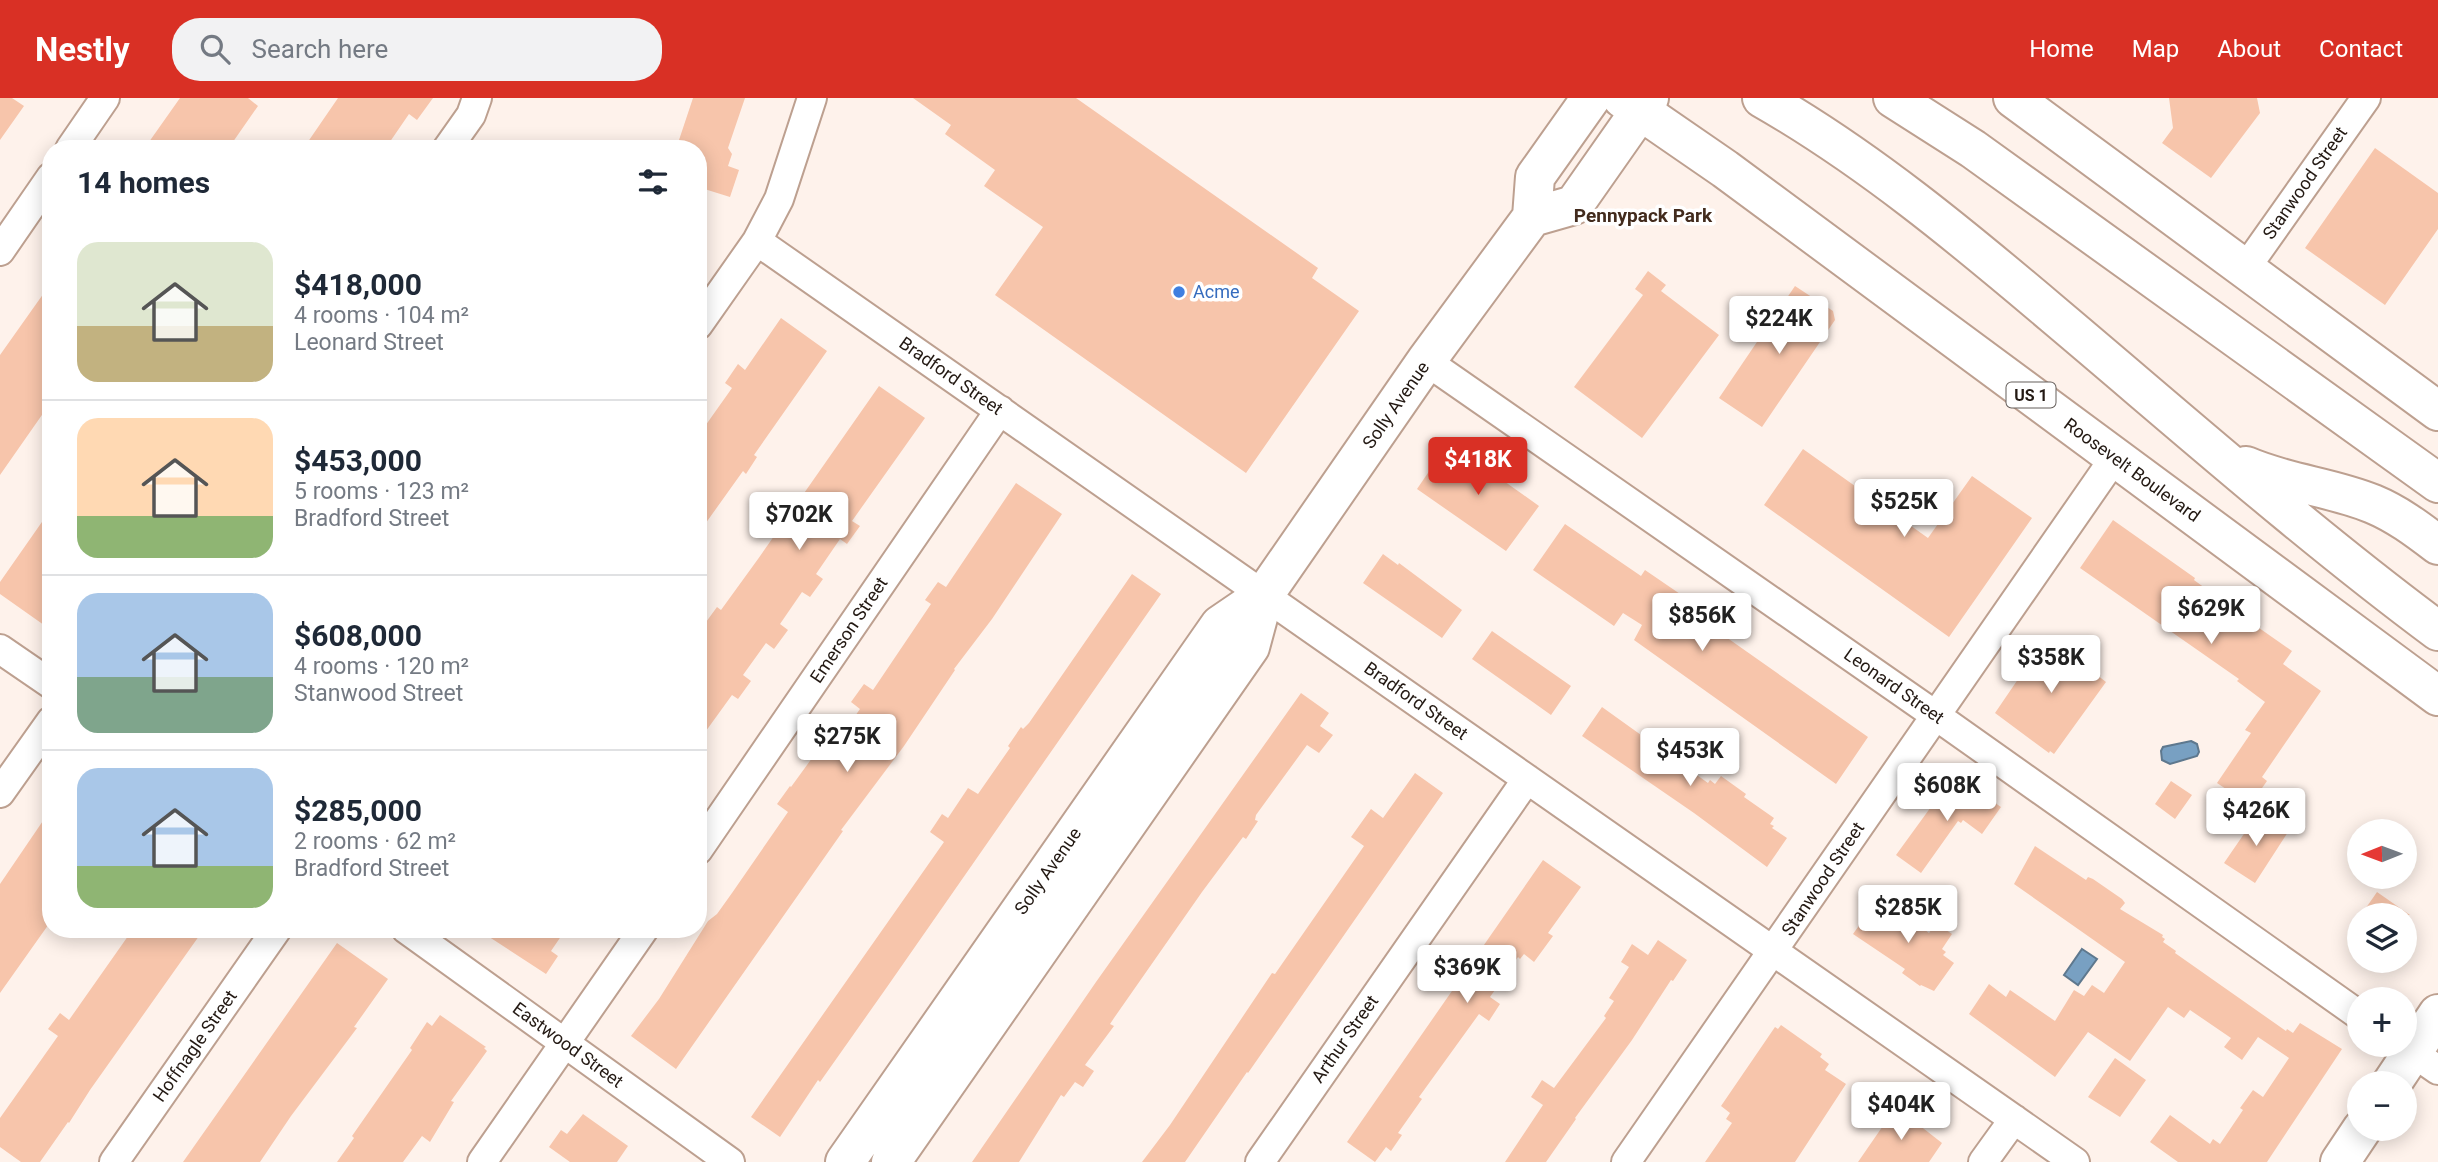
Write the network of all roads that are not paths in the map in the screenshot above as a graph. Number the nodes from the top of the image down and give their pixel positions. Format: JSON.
{"nodes":[{"id":1,"x":104,"y":98,"type":"edge"},
{"id":2,"x":477,"y":98,"type":"edge"},
{"id":3,"x":812,"y":98,"type":"edge"},
{"id":4,"x":1591,"y":98,"type":"edge"},
{"id":5,"x":1762,"y":98,"type":"edge"},
{"id":6,"x":1893,"y":98,"type":"edge"},
{"id":7,"x":2013,"y":98,"type":"edge"},
{"id":8,"x":2366,"y":98,"type":"edge"},
{"id":9,"x":1637,"y":102,"type":"edge"},
{"id":10,"x":76,"y":140,"type":"edge"},
{"id":11,"x":453,"y":140,"type":"edge"},
{"id":12,"x":42,"y":190,"type":"edge"},
{"id":13,"x":1532,"y":217,"type":"junction"},
{"id":14,"x":757,"y":241,"type":"junction"},
{"id":15,"x":0,"y":251,"type":"edge"},
{"id":16,"x":2245,"y":269,"type":"junction"},
{"id":17,"x":707,"y":312,"type":"edge"},
{"id":18,"x":1426,"y":362,"type":"junction"},
{"id":19,"x":1000,"y":410,"type":"junction"},
{"id":20,"x":2438,"y":411,"type":"edge"},
{"id":21,"x":2208,"y":444,"type":"junction"},
{"id":22,"x":2115,"y":457,"type":"junction"},
{"id":23,"x":2438,"y":483,"type":"edge"},
{"id":24,"x":2438,"y":545,"type":"edge"},
{"id":25,"x":1264,"y":595,"type":"junction"},
{"id":26,"x":2438,"y":631,"type":"edge"},
{"id":27,"x":0,"y":649,"type":"edge"},
{"id":28,"x":42,"y":678,"type":"edge"},
{"id":29,"x":2438,"y":696,"type":"edge"},
{"id":30,"x":1936,"y":715,"type":"junction"},
{"id":31,"x":42,"y":734,"type":"edge"},
{"id":32,"x":1527,"y":779,"type":"junction"},
{"id":33,"x":0,"y":793,"type":"edge"},
{"id":34,"x":707,"y":837,"type":"edge"},
{"id":35,"x":271,"y":938,"type":"edge"},
{"id":36,"x":419,"y":938,"type":"edge"},
{"id":37,"x":638,"y":938,"type":"edge"},
{"id":38,"x":1773,"y":951,"type":"junction"},
{"id":39,"x":2347,"y":1006,"type":"edge"},
{"id":40,"x":2438,"y":1014,"type":"edge"},
{"id":41,"x":566,"y":1043,"type":"junction"},
{"id":42,"x":2411,"y":1063,"type":"edge"},
{"id":43,"x":2014,"y":1119,"type":"junction"},
{"id":44,"x":2354,"y":1141,"type":"edge"},
{"id":45,"x":114,"y":1162,"type":"edge"},
{"id":46,"x":482,"y":1162,"type":"edge"},
{"id":47,"x":730,"y":1162,"type":"edge"},
{"id":48,"x":845,"y":1162,"type":"edge"},
{"id":49,"x":891,"y":1162,"type":"edge"},
{"id":50,"x":1260,"y":1162,"type":"edge"},
{"id":51,"x":1626,"y":1162,"type":"edge"},
{"id":52,"x":1983,"y":1162,"type":"edge"},
{"id":53,"x":2075,"y":1162,"type":"edge"},
{"id":54,"x":2340,"y":1162,"type":"edge"}],
"edges":[{"from":1,"to":10,"type":"street"},
{"from":2,"to":11,"type":"street"},
{"from":3,"to":14,"type":"street"},
{"from":4,"to":13,"type":"main road"},
{"from":5,"to":21,"type":"main road"},
{"from":6,"to":23,"type":"main road"},
{"from":7,"to":16,"type":"main road"},
{"from":8,"to":16,"type":"street","name":"Stanwood Street"},
{"from":9,"to":13,"type":"main road"},
{"from":9,"to":22,"type":"main road","name":"Roosevelt Boulevard","number":"US 1"},
{"from":12,"to":15,"type":"street"},
{"from":13,"to":18,"type":"main road","name":"Solly Avenue"},
{"from":14,"to":17,"type":"street"},
{"from":14,"to":19,"type":"street","name":"Bradford Street"},
{"from":16,"to":20,"type":"main road"},
{"from":18,"to":25,"type":"main road","name":"Solly Avenue"},
{"from":18,"to":30,"type":"street","name":"Leonard Street"},
{"from":19,"to":25,"type":"street","name":"Bradford Street"},
{"from":19,"to":34,"type":"street","name":"Emerson Street"},
{"from":21,"to":24,"type":"main road"},
{"from":21,"to":26,"type":"main road"},
{"from":22,"to":29,"type":"main road","name":"Roosevelt Boulevard","number":"US 1"},
{"from":22,"to":30,"type":"street","name":"Stanwood Street"},
{"from":25,"to":32,"type":"street","name":"Bradford Street"},
{"from":25,"to":48,"type":"main road","name":"Solly Avenue"},
{"from":25,"to":49,"type":"main road","name":"Solly Avenue"},
{"from":27,"to":28,"type":"street"},
{"from":30,"to":38,"type":"street","name":"Stanwood Street"},
{"from":30,"to":39,"type":"street","name":"Leonard Street"},
{"from":31,"to":33,"type":"street"},
{"from":32,"to":38,"type":"street","name":"Bradford Street"},
{"from":32,"to":50,"type":"street","name":"Arthur Street"},
{"from":35,"to":45,"type":"street","name":"Hoffnagle Street"},
{"from":36,"to":41,"type":"street","name":"Eastwood Street"},
{"from":37,"to":41,"type":"street"},
{"from":38,"to":43,"type":"street","name":"Bradford Street"},
{"from":38,"to":51,"type":"street","name":"Stanwood Street"},
{"from":40,"to":42,"type":"main road"},
{"from":41,"to":46,"type":"street"},
{"from":41,"to":47,"type":"street","name":"Eastwood Street"},
{"from":43,"to":52,"type":"street"},
{"from":43,"to":53,"type":"street","name":"Bradford Street"},
{"from":44,"to":54,"type":"main road"}]}
